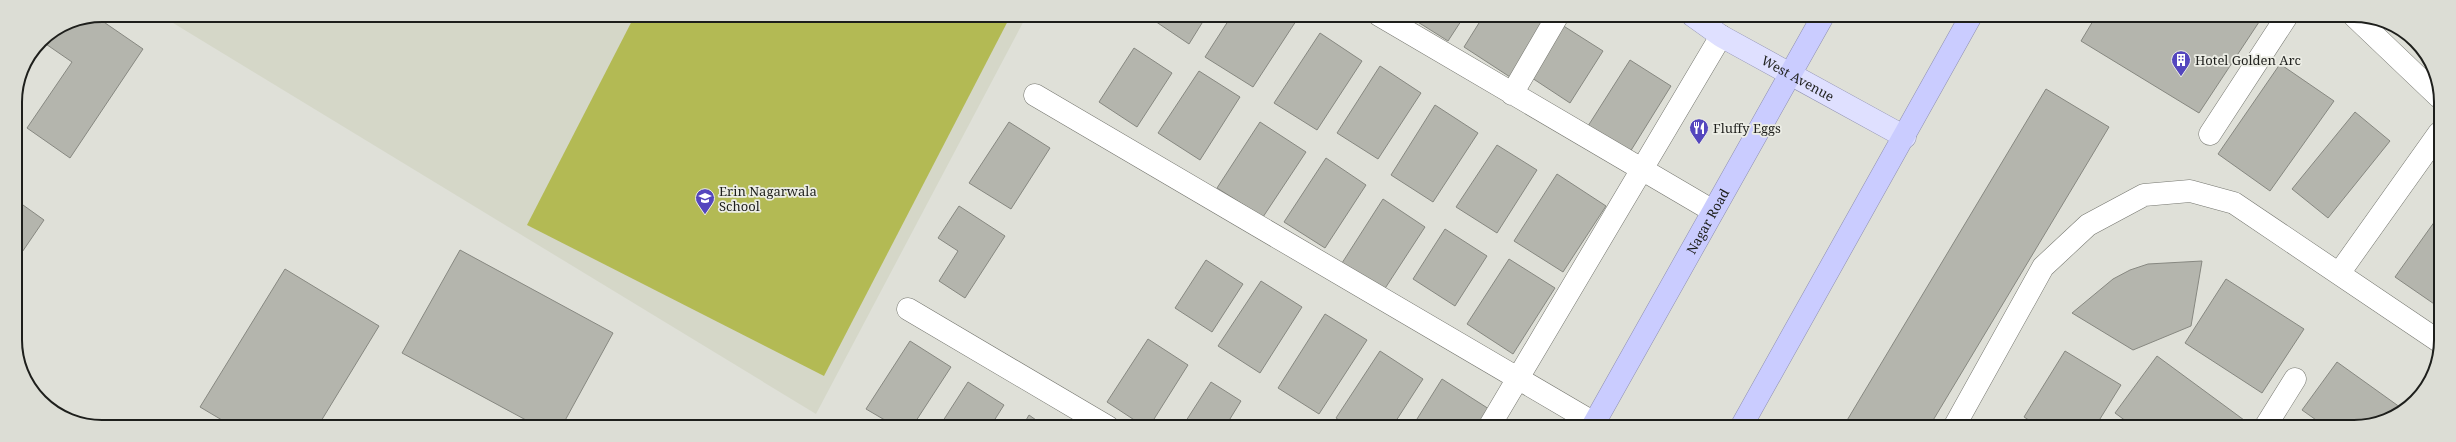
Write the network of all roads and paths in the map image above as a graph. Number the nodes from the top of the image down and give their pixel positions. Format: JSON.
{"nodes":[{"id":1,"x":1391,"y":22,"type":"edge"},
{"id":2,"x":1554,"y":22,"type":"edge"},
{"id":3,"x":1701,"y":22,"type":"edge"},
{"id":4,"x":1820,"y":22,"type":"edge"},
{"id":5,"x":1968,"y":22,"type":"edge"},
{"id":6,"x":2283,"y":22,"type":"edge"},
{"id":7,"x":2361,"y":23,"type":"edge"},
{"id":8,"x":1721,"y":36,"type":"junction"},
{"id":9,"x":1790,"y":75,"type":"junction"},
{"id":10,"x":2433,"y":91,"type":"edge"},
{"id":11,"x":1512,"y":94,"type":"junction"},
{"id":12,"x":1035,"y":95,"type":"dead end"},
{"id":13,"x":2210,"y":134,"type":"dead end"},
{"id":14,"x":1905,"y":137,"type":"junction"},
{"id":15,"x":2434,"y":141,"type":"edge"},
{"id":16,"x":1642,"y":171,"type":"junction"},
{"id":17,"x":1713,"y":211,"type":"junction"},
{"id":18,"x":2340,"y":272,"type":"junction"},
{"id":19,"x":908,"y":309,"type":"dead end"},
{"id":20,"x":2434,"y":338,"type":"edge"},
{"id":21,"x":1517,"y":379,"type":"junction"},
{"id":22,"x":2295,"y":379,"type":"dead end"},
{"id":23,"x":1096,"y":420,"type":"edge"},
{"id":24,"x":1492,"y":420,"type":"edge"},
{"id":25,"x":1585,"y":420,"type":"edge"},
{"id":26,"x":1596,"y":420,"type":"edge"},
{"id":27,"x":1745,"y":420,"type":"edge"},
{"id":28,"x":1958,"y":420,"type":"edge"},
{"id":29,"x":2269,"y":420,"type":"edge"}],
"edges":[{"from":1,"to":11,"type":"street"},
{"from":2,"to":11,"type":"street"},
{"from":3,"to":8,"type":"main road","name":"West Avenue"},
{"from":4,"to":9,"type":"highway","name":"Nagar Road"},
{"from":5,"to":14,"type":"highway"},
{"from":6,"to":13,"type":"street"},
{"from":7,"to":10,"type":"street"},
{"from":8,"to":9,"type":"main road","name":"West Avenue"},
{"from":8,"to":16,"type":"street"},
{"from":9,"to":14,"type":"main road","name":"West Avenue"},
{"from":9,"to":17,"type":"highway","name":"Nagar Road"},
{"from":11,"to":16,"type":"street"},
{"from":12,"to":21,"type":"street"},
{"from":14,"to":27,"type":"highway"},
{"from":15,"to":18,"type":"street"},
{"from":16,"to":17,"type":"street"},
{"from":16,"to":21,"type":"street"},
{"from":17,"to":26,"type":"highway","name":"Nagar Road"},
{"from":18,"to":20,"type":"street"},
{"from":18,"to":28,"type":"street"},
{"from":19,"to":23,"type":"street"},
{"from":21,"to":24,"type":"street"},
{"from":21,"to":25,"type":"street"},
{"from":22,"to":29,"type":"street"}]}
